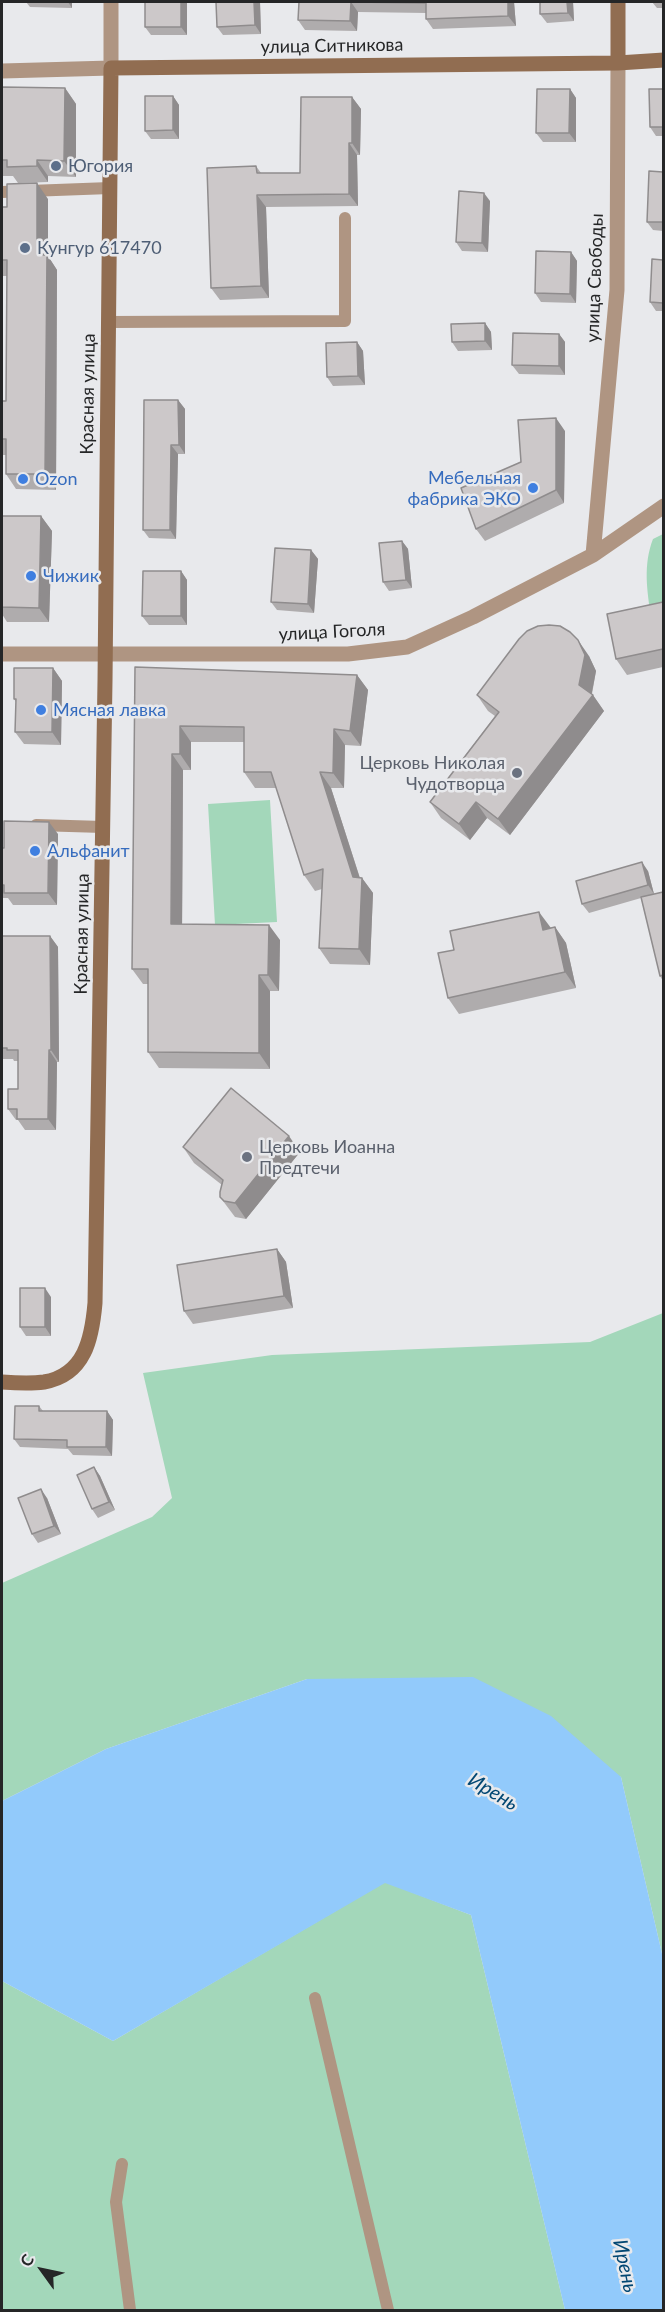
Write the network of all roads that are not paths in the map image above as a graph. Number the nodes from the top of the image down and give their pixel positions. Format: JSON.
{"nodes":[{"id":1,"x":111,"y":2,"type":"edge"},
{"id":2,"x":618,"y":2,"type":"edge"},
{"id":3,"x":663,"y":60,"type":"edge"},
{"id":4,"x":618,"y":63,"type":"junction"},
{"id":5,"x":111,"y":68,"type":"junction"},
{"id":6,"x":2,"y":71,"type":"edge"},
{"id":7,"x":110,"y":188,"type":"junction"},
{"id":8,"x":2,"y":192,"type":"edge"},
{"id":9,"x":345,"y":218,"type":"dead end"},
{"id":10,"x":108,"y":322,"type":"junction"},
{"id":11,"x":663,"y":506,"type":"edge"},
{"id":12,"x":592,"y":555,"type":"junction"},
{"id":13,"x":2,"y":654,"type":"edge"},
{"id":14,"x":105,"y":655,"type":"junction"},
{"id":15,"x":24,"y":825,"type":"edge"},
{"id":16,"x":103,"y":827,"type":"junction"},
{"id":17,"x":2,"y":1382,"type":"edge"},
{"id":18,"x":315,"y":1998,"type":"dead end"},
{"id":19,"x":122,"y":2164,"type":"dead end"},
{"id":20,"x":130,"y":2310,"type":"edge"},
{"id":21,"x":388,"y":2310,"type":"edge"}],
"edges":[{"from":1,"to":5,"type":"street","name":"Красная улица"},
{"from":2,"to":4,"type":"main road","name":"улица Свободы"},
{"from":3,"to":4,"type":"main road","name":"улица Ситникова"},
{"from":4,"to":5,"type":"main road","name":"улица Ситникова"},
{"from":4,"to":12,"type":"street","name":"улица Свободы"},
{"from":5,"to":6,"type":"street","name":"улица Ситникова"},
{"from":5,"to":7,"type":"main road","name":"Красная улица"},
{"from":7,"to":8,"type":"lane"},
{"from":7,"to":10,"type":"main road","name":"Красная улица"},
{"from":9,"to":10,"type":"lane"},
{"from":10,"to":14,"type":"main road","name":"Красная улица"},
{"from":11,"to":12,"type":"street","name":"улица Гоголя"},
{"from":12,"to":14,"type":"street","name":"улица Гоголя"},
{"from":13,"to":14,"type":"street","name":"улица Гоголя"},
{"from":14,"to":16,"type":"main road","name":"Красная улица"},
{"from":15,"to":16,"type":"lane"},
{"from":16,"to":17,"type":"main road","name":"Красная улица"},
{"from":18,"to":21,"type":"lane"},
{"from":19,"to":20,"type":"lane"}]}
